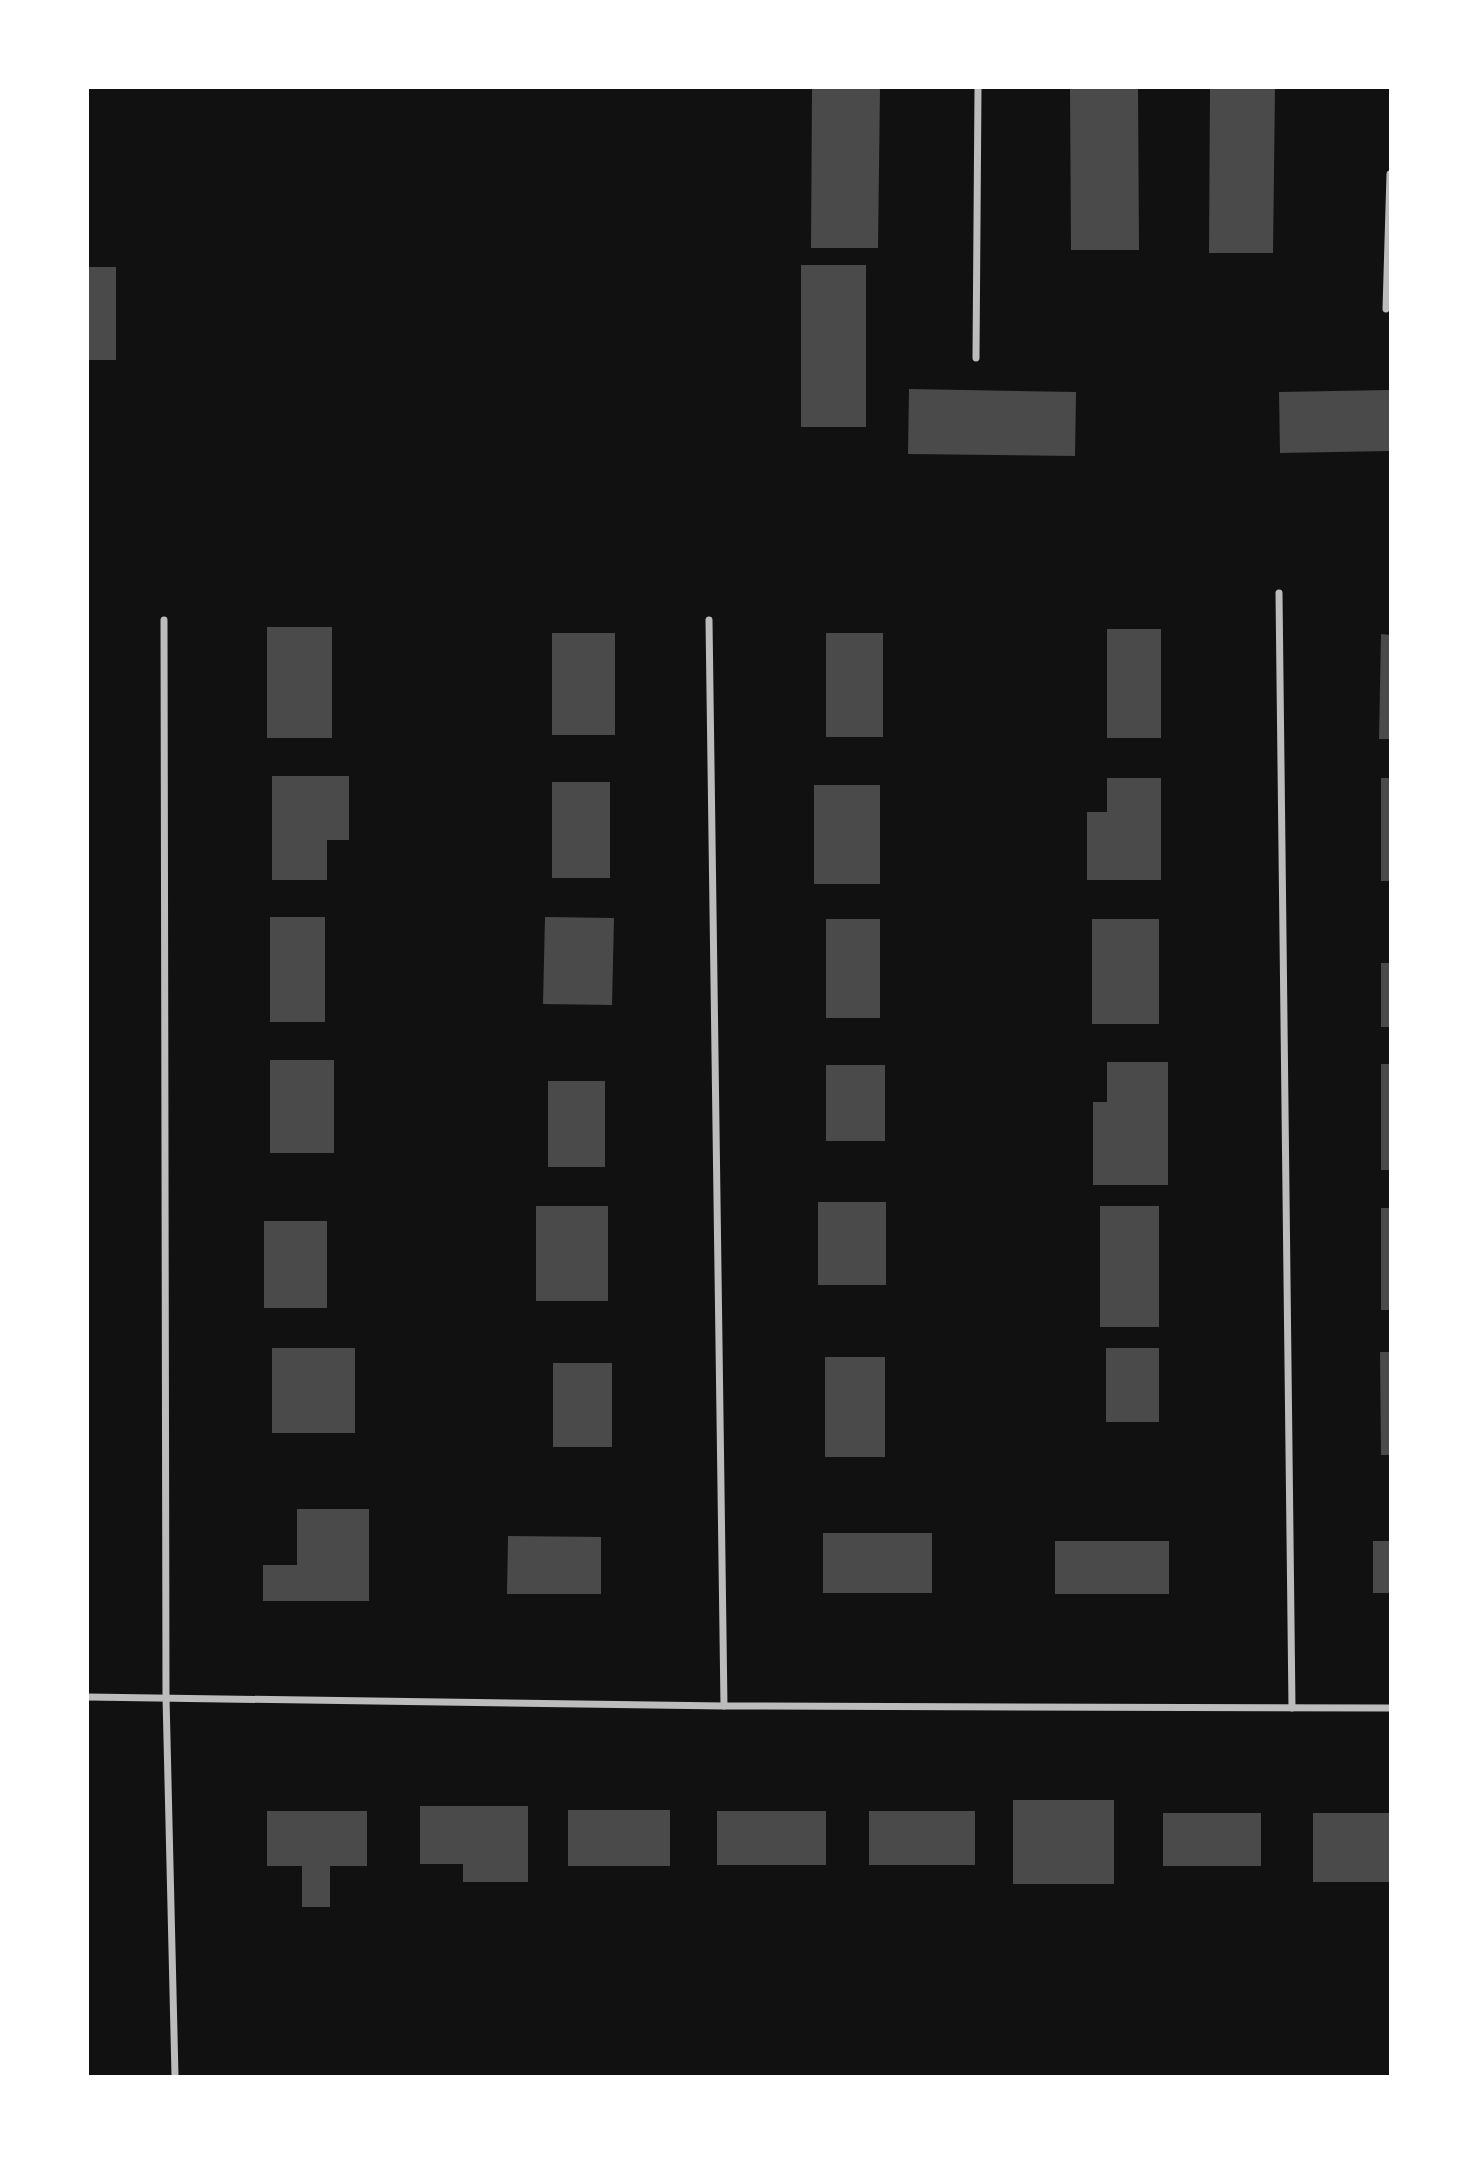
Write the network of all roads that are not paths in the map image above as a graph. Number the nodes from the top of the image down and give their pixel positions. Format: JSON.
{"nodes":[{"id":1,"x":978,"y":88,"type":"edge"},
{"id":2,"x":1391,"y":174,"type":"edge"},
{"id":3,"x":1386,"y":309,"type":"dead end"},
{"id":4,"x":976,"y":358,"type":"dead end"},
{"id":5,"x":1279,"y":593,"type":"dead end"},
{"id":6,"x":164,"y":620,"type":"dead end"},
{"id":7,"x":709,"y":620,"type":"dead end"},
{"id":8,"x":88,"y":1697,"type":"edge"},
{"id":9,"x":166,"y":1697,"type":"junction"},
{"id":10,"x":724,"y":1706,"type":"junction"},
{"id":11,"x":1292,"y":1708,"type":"junction"},
{"id":12,"x":1391,"y":1708,"type":"edge"},
{"id":13,"x":175,"y":2077,"type":"edge"}],
"edges":[{"from":1,"to":4,"type":"street"},
{"from":2,"to":3,"type":"street"},
{"from":5,"to":11,"type":"street"},
{"from":6,"to":9,"type":"street"},
{"from":7,"to":10,"type":"street"},
{"from":8,"to":9,"type":"street"},
{"from":9,"to":10,"type":"street"},
{"from":9,"to":13,"type":"street"},
{"from":10,"to":11,"type":"street"},
{"from":11,"to":12,"type":"street"}]}
